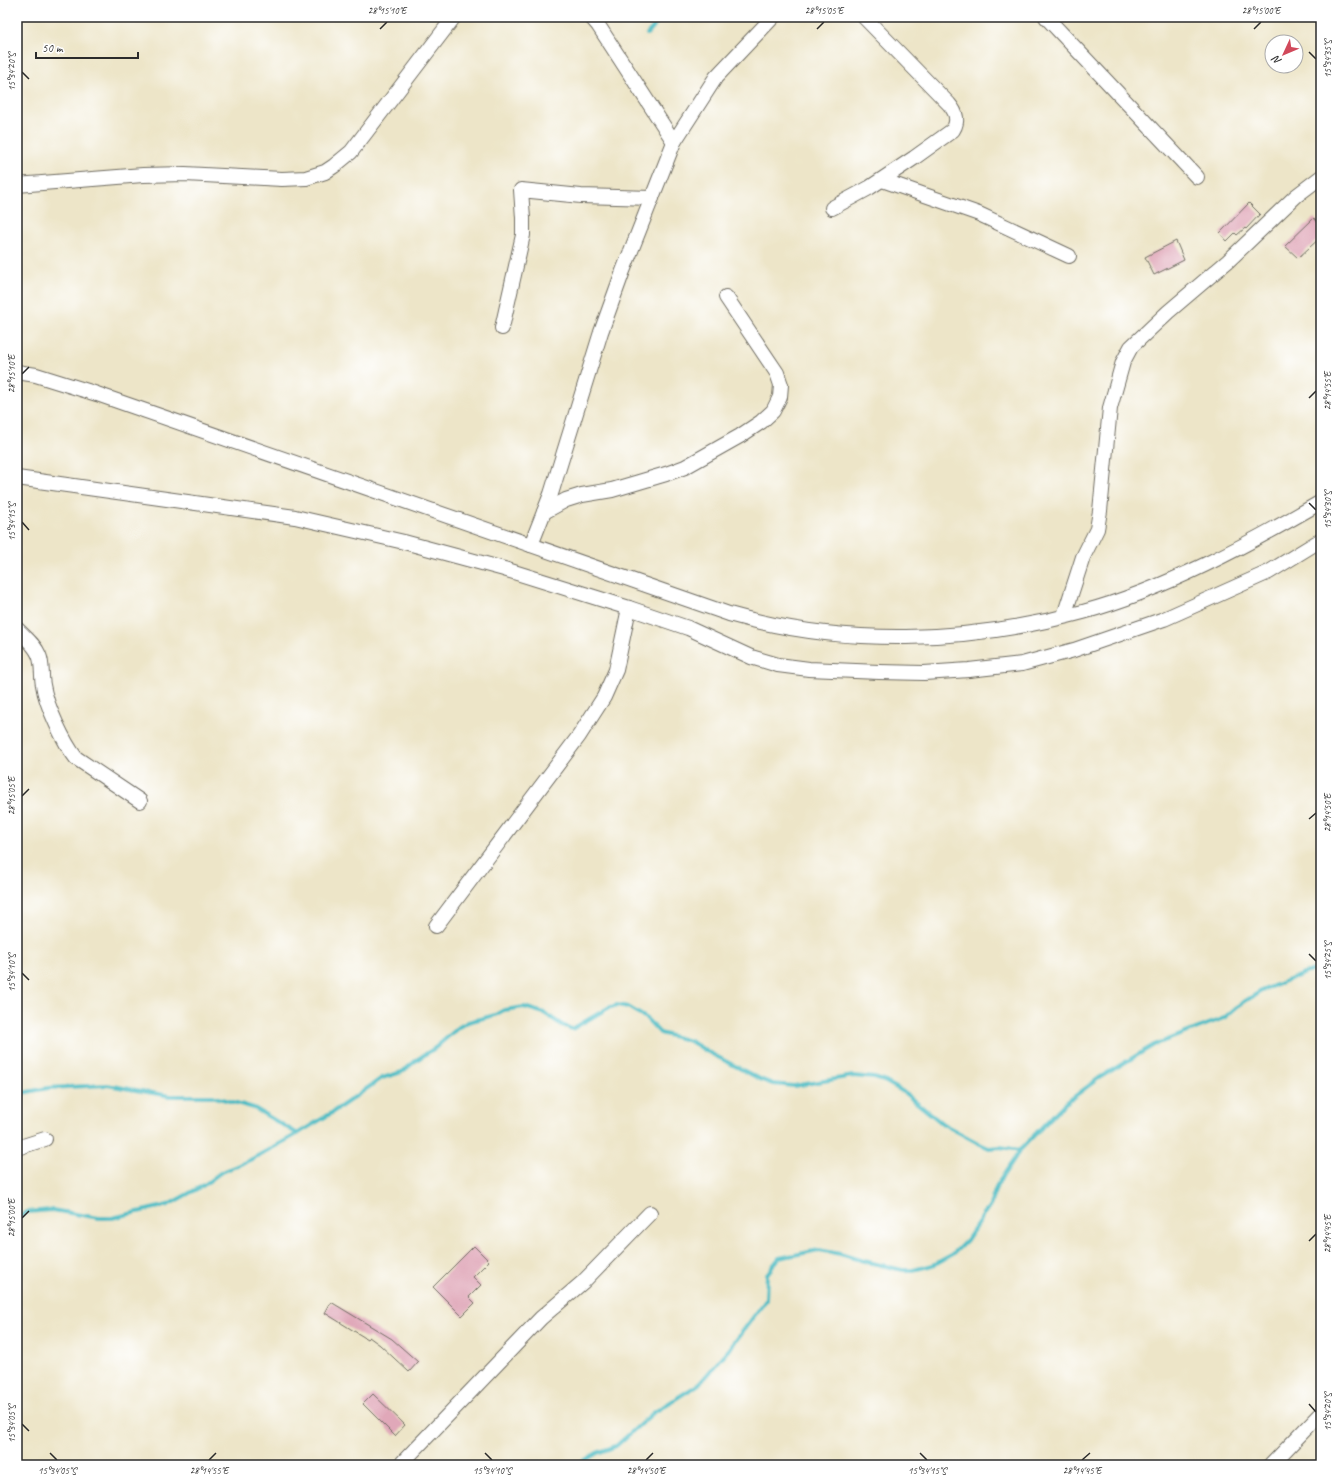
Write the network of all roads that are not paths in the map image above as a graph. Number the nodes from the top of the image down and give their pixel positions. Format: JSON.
{"nodes":[{"id":1,"x":454,"y":17,"type":"edge"},
{"id":2,"x":591,"y":17,"type":"edge"},
{"id":3,"x":773,"y":17,"type":"edge"},
{"id":4,"x":864,"y":17,"type":"edge"},
{"id":5,"x":1046,"y":17,"type":"edge"},
{"id":6,"x":674,"y":142,"type":"junction"},
{"id":7,"x":1197,"y":177,"type":"dead end"},
{"id":8,"x":1321,"y":177,"type":"edge"},
{"id":9,"x":882,"y":180,"type":"junction"},
{"id":10,"x":17,"y":185,"type":"edge"},
{"id":11,"x":652,"y":198,"type":"junction"},
{"id":12,"x":832,"y":208,"type":"dead end"},
{"id":13,"x":1069,"y":256,"type":"dead end"},
{"id":14,"x":726,"y":297,"type":"dead end"},
{"id":15,"x":502,"y":328,"type":"dead end"},
{"id":16,"x":17,"y":372,"type":"edge"},
{"id":17,"x":17,"y":478,"type":"edge"},
{"id":18,"x":1321,"y":502,"type":"edge"},
{"id":19,"x":544,"y":512,"type":"junction"},
{"id":20,"x":1321,"y":540,"type":"edge"},
{"id":21,"x":531,"y":545,"type":"junction"},
{"id":22,"x":629,"y":608,"type":"junction"},
{"id":23,"x":1064,"y":616,"type":"junction"},
{"id":24,"x":17,"y":629,"type":"edge"},
{"id":25,"x":140,"y":801,"type":"dead end"},
{"id":26,"x":436,"y":926,"type":"dead end"},
{"id":27,"x":45,"y":1139,"type":"dead end"},
{"id":28,"x":17,"y":1148,"type":"edge"},
{"id":29,"x":650,"y":1213,"type":"dead end"},
{"id":30,"x":1321,"y":1413,"type":"edge"},
{"id":31,"x":400,"y":1465,"type":"edge"},
{"id":32,"x":1271,"y":1465,"type":"edge"}],
"edges":[{"from":1,"to":10,"type":"street"},
{"from":2,"to":6,"type":"street"},
{"from":3,"to":6,"type":"street"},
{"from":4,"to":9,"type":"street"},
{"from":5,"to":7,"type":"street"},
{"from":6,"to":11,"type":"street"},
{"from":8,"to":23,"type":"street"},
{"from":9,"to":12,"type":"street"},
{"from":9,"to":13,"type":"street"},
{"from":11,"to":15,"type":"street"},
{"from":11,"to":19,"type":"street"},
{"from":14,"to":19,"type":"street"},
{"from":16,"to":21,"type":"street"},
{"from":17,"to":22,"type":"street"},
{"from":18,"to":23,"type":"street"},
{"from":19,"to":21,"type":"street"},
{"from":20,"to":22,"type":"street"},
{"from":21,"to":23,"type":"street"},
{"from":22,"to":26,"type":"street"},
{"from":24,"to":25,"type":"street"},
{"from":27,"to":28,"type":"street"},
{"from":29,"to":31,"type":"street"},
{"from":30,"to":32,"type":"street"}]}
